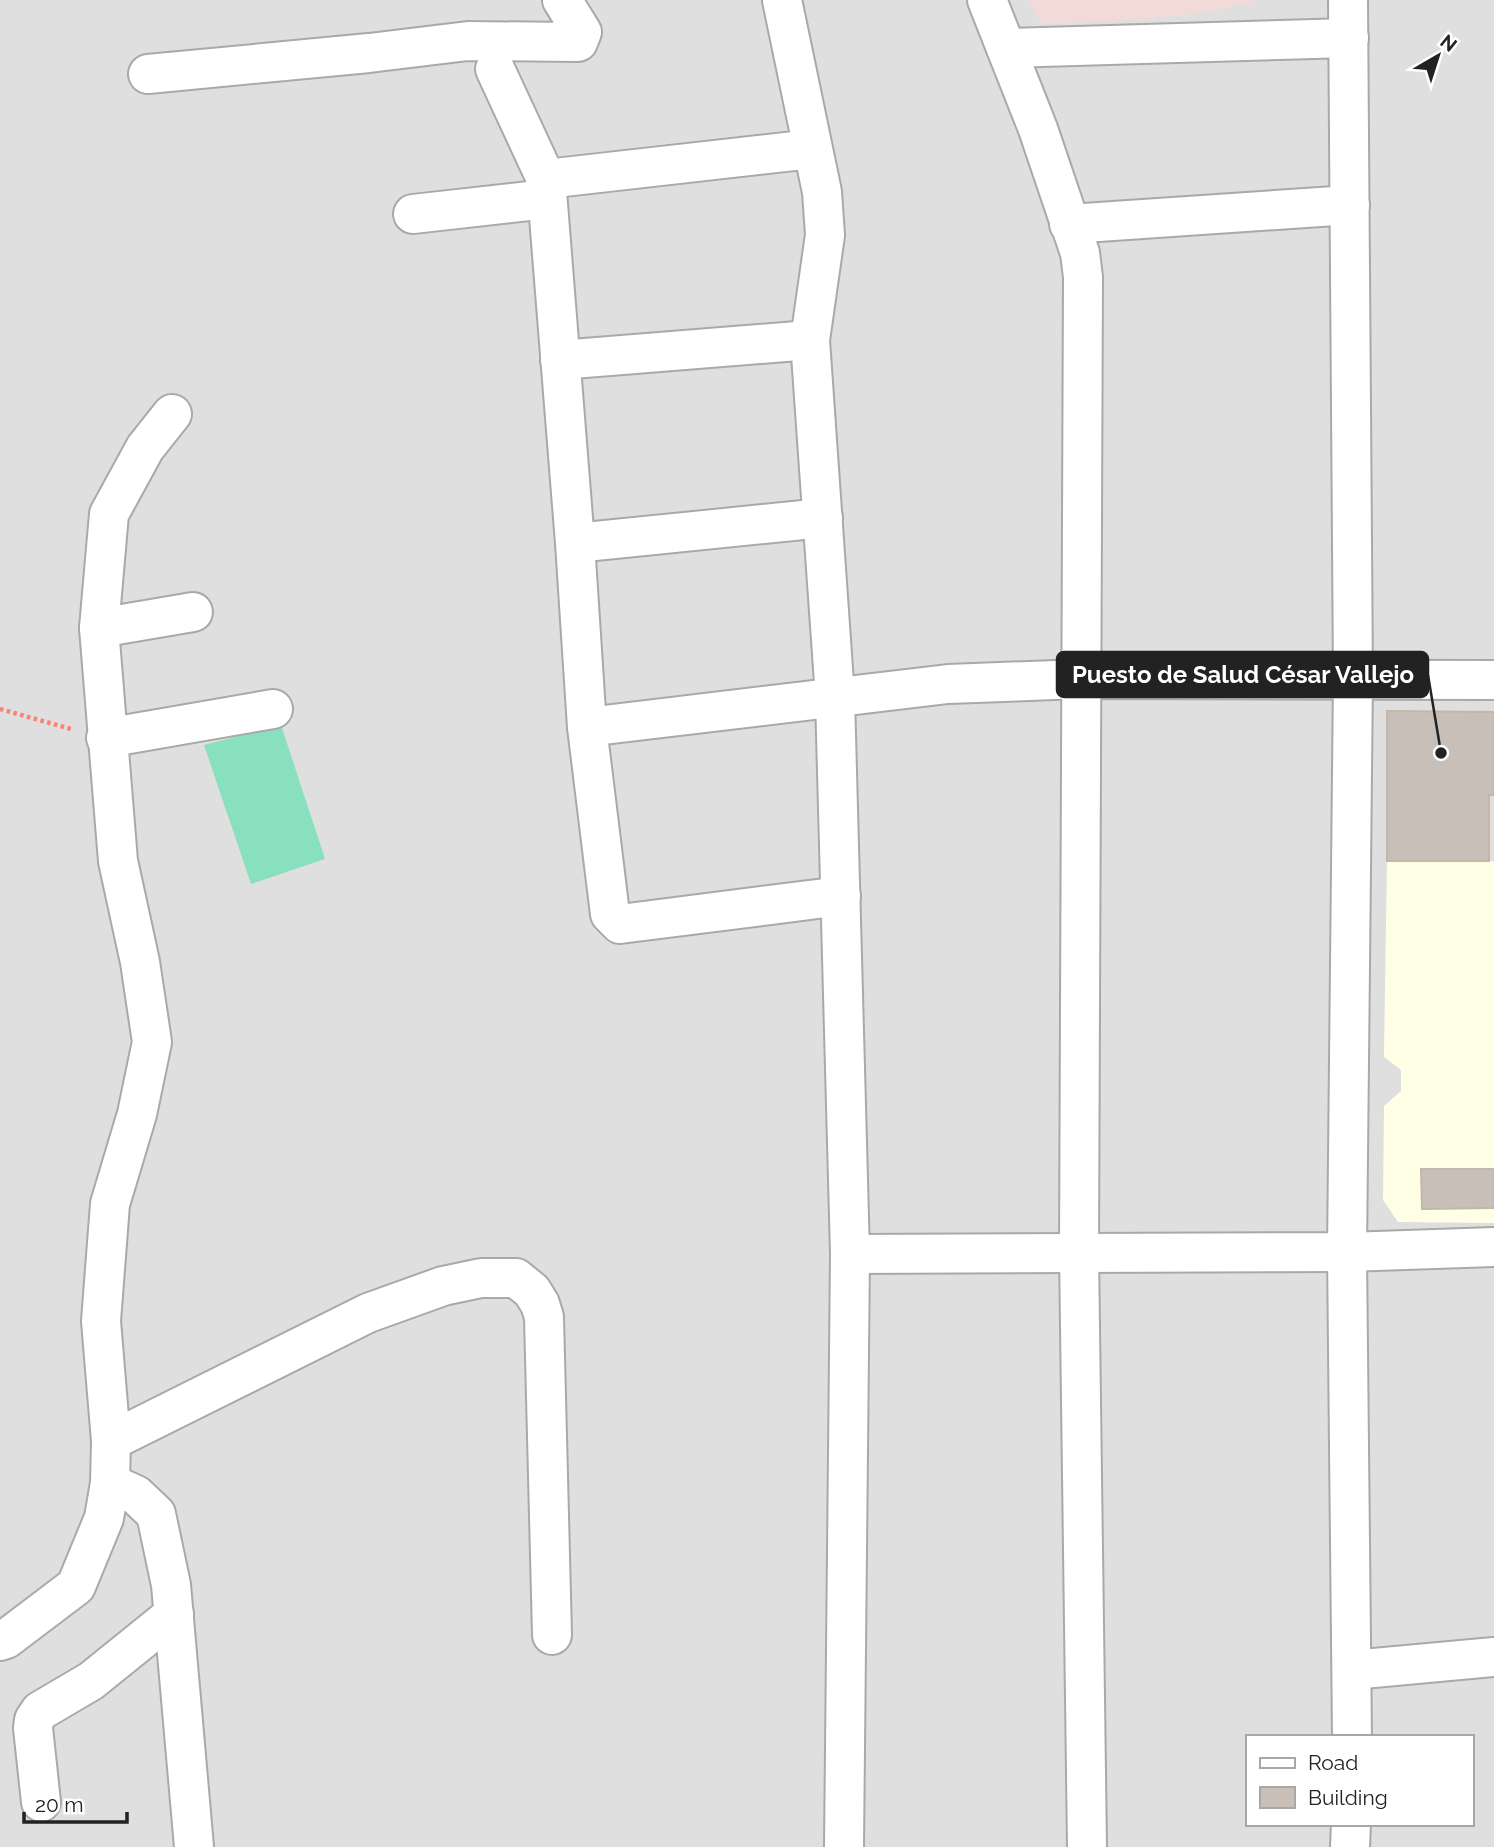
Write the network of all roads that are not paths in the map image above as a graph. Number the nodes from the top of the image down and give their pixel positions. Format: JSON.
{"nodes":[{"id":1,"x":562,"y":0,"type":"edge"},
{"id":2,"x":782,"y":0,"type":"edge"},
{"id":3,"x":987,"y":0,"type":"edge"},
{"id":4,"x":1348,"y":0,"type":"edge"},
{"id":5,"x":1349,"y":38,"type":"junction"},
{"id":6,"x":1006,"y":48,"type":"junction"},
{"id":7,"x":495,"y":69,"type":"dead end"},
{"id":8,"x":148,"y":74,"type":"dead end"},
{"id":9,"x":812,"y":149,"type":"junction"},
{"id":10,"x":546,"y":189,"type":"junction"},
{"id":11,"x":1350,"y":205,"type":"junction"},
{"id":12,"x":413,"y":214,"type":"dead end"},
{"id":13,"x":1069,"y":224,"type":"junction"},
{"id":14,"x":810,"y":340,"type":"junction"},
{"id":15,"x":560,"y":360,"type":"junction"},
{"id":16,"x":172,"y":414,"type":"dead end"},
{"id":17,"x":823,"y":518,"type":"junction"},
{"id":18,"x":575,"y":543,"type":"junction"},
{"id":19,"x":193,"y":612,"type":"dead end"},
{"id":20,"x":99,"y":628,"type":"junction"},
{"id":21,"x":1353,"y":678,"type":"junction"},
{"id":22,"x":1082,"y":679,"type":"junction"},
{"id":23,"x":1494,"y":680,"type":"edge"},
{"id":24,"x":835,"y":697,"type":"junction"},
{"id":25,"x":274,"y":709,"type":"dead end"},
{"id":26,"x":587,"y":727,"type":"junction"},
{"id":27,"x":106,"y":738,"type":"junction"},
{"id":28,"x":841,"y":896,"type":"junction"},
{"id":29,"x":1494,"y":1247,"type":"edge"},
{"id":30,"x":1079,"y":1252,"type":"junction"},
{"id":31,"x":1347,"y":1252,"type":"junction"},
{"id":32,"x":850,"y":1254,"type":"junction"},
{"id":33,"x":111,"y":1441,"type":"junction"},
{"id":34,"x":110,"y":1483,"type":"junction"},
{"id":35,"x":174,"y":1614,"type":"junction"},
{"id":36,"x":552,"y":1635,"type":"dead end"},
{"id":37,"x":0,"y":1641,"type":"edge"},
{"id":38,"x":1494,"y":1657,"type":"edge"},
{"id":39,"x":1352,"y":1670,"type":"junction"},
{"id":40,"x":1352,"y":1735,"type":"edge"},
{"id":41,"x":41,"y":1802,"type":"dead end"},
{"id":42,"x":1351,"y":1826,"type":"edge"},
{"id":43,"x":194,"y":1847,"type":"edge"},
{"id":44,"x":844,"y":1847,"type":"edge"},
{"id":45,"x":1087,"y":1847,"type":"edge"},
{"id":46,"x":1350,"y":1847,"type":"edge"}],
"edges":[{"from":1,"to":8,"type":"street"},
{"from":2,"to":9,"type":"street"},
{"from":3,"to":6,"type":"street"},
{"from":4,"to":5,"type":"street"},
{"from":5,"to":6,"type":"street"},
{"from":5,"to":11,"type":"street"},
{"from":6,"to":13,"type":"street"},
{"from":7,"to":10,"type":"street"},
{"from":9,"to":10,"type":"street"},
{"from":9,"to":14,"type":"street"},
{"from":10,"to":12,"type":"street"},
{"from":10,"to":15,"type":"street"},
{"from":11,"to":13,"type":"street"},
{"from":11,"to":21,"type":"street"},
{"from":13,"to":22,"type":"street"},
{"from":14,"to":15,"type":"street"},
{"from":14,"to":17,"type":"street"},
{"from":15,"to":18,"type":"street"},
{"from":16,"to":20,"type":"street"},
{"from":17,"to":18,"type":"street"},
{"from":17,"to":24,"type":"street"},
{"from":18,"to":26,"type":"street"},
{"from":19,"to":20,"type":"street"},
{"from":20,"to":27,"type":"street"},
{"from":21,"to":22,"type":"street"},
{"from":21,"to":23,"type":"street"},
{"from":21,"to":31,"type":"street"},
{"from":22,"to":24,"type":"street"},
{"from":22,"to":30,"type":"street"},
{"from":24,"to":26,"type":"street"},
{"from":24,"to":28,"type":"street"},
{"from":25,"to":27,"type":"street"},
{"from":26,"to":28,"type":"street"},
{"from":27,"to":33,"type":"street"},
{"from":28,"to":32,"type":"street"},
{"from":29,"to":31,"type":"street"},
{"from":30,"to":31,"type":"street"},
{"from":30,"to":32,"type":"street"},
{"from":30,"to":45,"type":"street"},
{"from":31,"to":39,"type":"street"},
{"from":32,"to":44,"type":"street"},
{"from":33,"to":34,"type":"street"},
{"from":33,"to":36,"type":"street"},
{"from":34,"to":35,"type":"street"},
{"from":34,"to":37,"type":"street"},
{"from":35,"to":41,"type":"street"},
{"from":35,"to":43,"type":"street"},
{"from":38,"to":39,"type":"street"},
{"from":39,"to":40,"type":"street"},
{"from":42,"to":46,"type":"street"}]}
